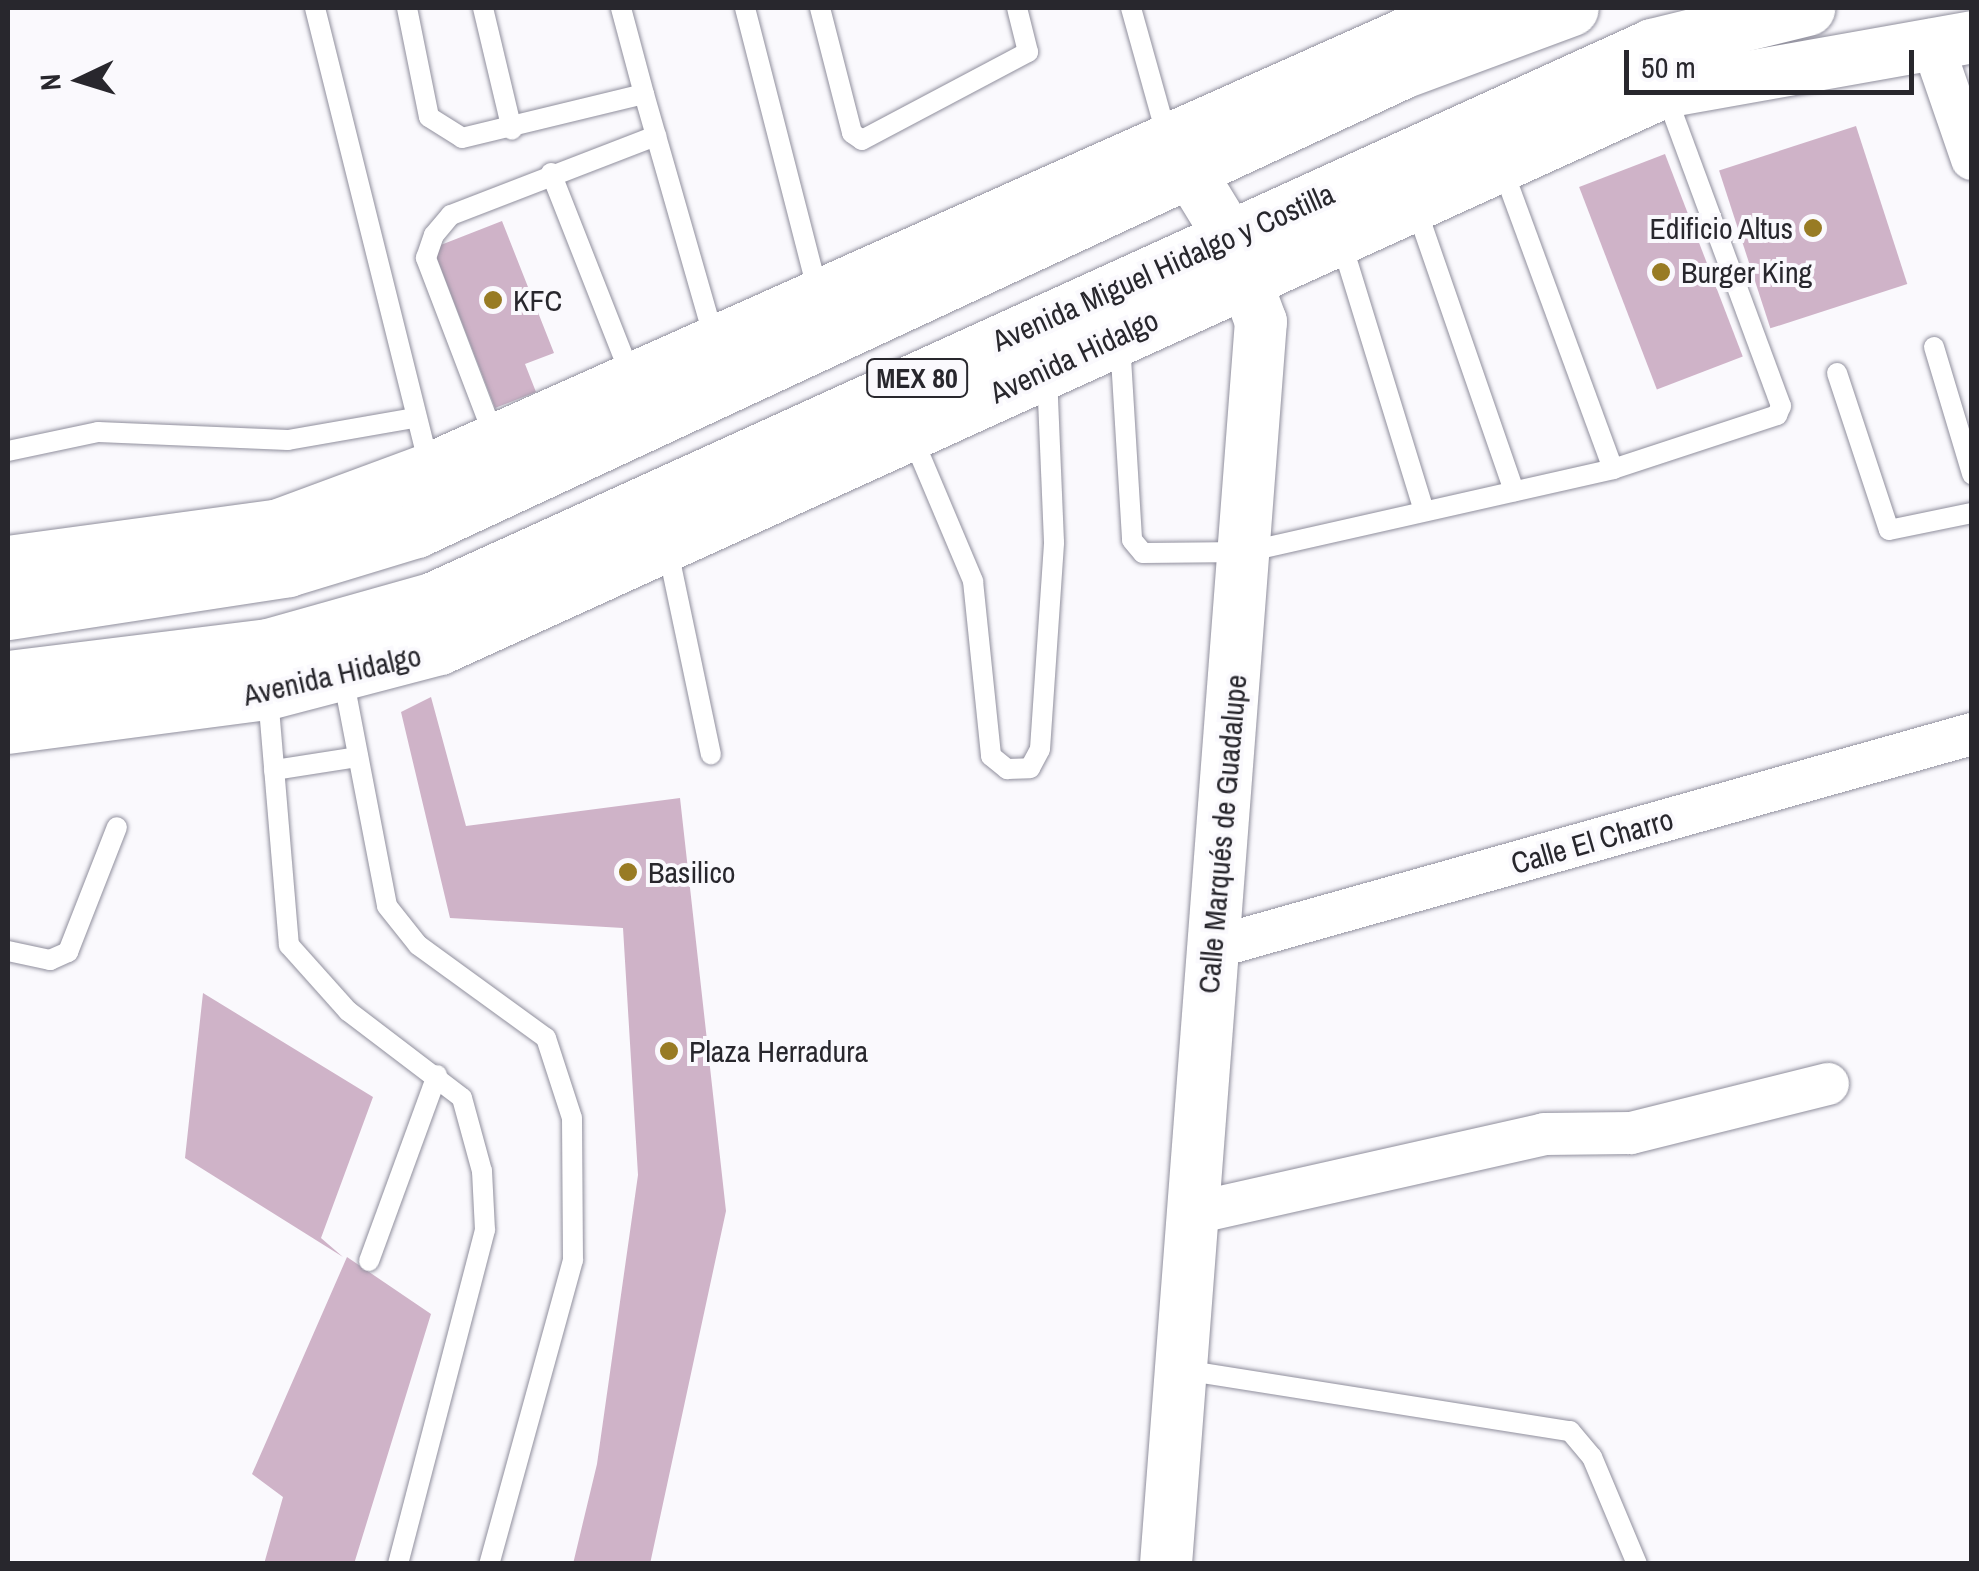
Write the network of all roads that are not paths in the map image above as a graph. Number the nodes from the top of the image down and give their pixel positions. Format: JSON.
{"nodes":[{"id":1,"x":315,"y":8,"type":"edge"},
{"id":2,"x":407,"y":8,"type":"edge"},
{"id":3,"x":483,"y":8,"type":"edge"},
{"id":4,"x":621,"y":8,"type":"edge"},
{"id":5,"x":745,"y":8,"type":"edge"},
{"id":6,"x":820,"y":8,"type":"edge"},
{"id":7,"x":1017,"y":8,"type":"edge"},
{"id":8,"x":1132,"y":8,"type":"edge"},
{"id":9,"x":1464,"y":8,"type":"edge"},
{"id":10,"x":1572,"y":8,"type":"edge"},
{"id":11,"x":1807,"y":8,"type":"edge"},
{"id":12,"x":1951,"y":39,"type":"edge"},
{"id":13,"x":1664,"y":92,"type":"junction"},
{"id":14,"x":644,"y":94,"type":"junction"},
{"id":15,"x":512,"y":130,"type":"junction"},
{"id":16,"x":656,"y":136,"type":"junction"},
{"id":17,"x":1178,"y":154,"type":"junction"},
{"id":18,"x":1972,"y":160,"type":"edge"},
{"id":19,"x":1501,"y":164,"type":"junction"},
{"id":20,"x":551,"y":173,"type":"junction"},
{"id":21,"x":1414,"y":202,"type":"junction"},
{"id":22,"x":1339,"y":236,"type":"junction"},
{"id":23,"x":1237,"y":256,"type":"junction"},
{"id":24,"x":819,"y":297,"type":"junction"},
{"id":25,"x":1119,"y":335,"type":"junction"},
{"id":26,"x":716,"y":344,"type":"junction"},
{"id":27,"x":1934,"y":347,"type":"dead end"},
{"id":28,"x":1047,"y":369,"type":"junction"},
{"id":29,"x":1837,"y":373,"type":"dead end"},
{"id":30,"x":632,"y":381,"type":"junction"},
{"id":31,"x":414,"y":418,"type":"junction"},
{"id":32,"x":910,"y":432,"type":"junction"},
{"id":33,"x":496,"y":441,"type":"junction"},
{"id":34,"x":8,"y":451,"type":"edge"},
{"id":35,"x":430,"y":468,"type":"junction"},
{"id":36,"x":1613,"y":469,"type":"junction"},
{"id":37,"x":1972,"y":474,"type":"edge"},
{"id":38,"x":1514,"y":491,"type":"junction"},
{"id":39,"x":1424,"y":511,"type":"junction"},
{"id":40,"x":1972,"y":513,"type":"edge"},
{"id":41,"x":667,"y":544,"type":"junction"},
{"id":42,"x":282,"y":547,"type":"junction"},
{"id":43,"x":1246,"y":552,"type":"junction"},
{"id":44,"x":8,"y":562,"type":"edge"},
{"id":45,"x":8,"y":612,"type":"edge"},
{"id":46,"x":339,"y":653,"type":"junction"},
{"id":47,"x":268,"y":694,"type":"junction"},
{"id":48,"x":9,"y":723,"type":"edge"},
{"id":49,"x":1972,"y":734,"type":"edge"},
{"id":50,"x":711,"y":754,"type":"dead end"},
{"id":51,"x":358,"y":758,"type":"junction"},
{"id":52,"x":274,"y":770,"type":"junction"},
{"id":53,"x":117,"y":826,"type":"dead end"},
{"id":54,"x":1212,"y":948,"type":"junction"},
{"id":55,"x":8,"y":952,"type":"edge"},
{"id":56,"x":437,"y":1076,"type":"junction"},
{"id":57,"x":1828,"y":1084,"type":"dead end"},
{"id":58,"x":1190,"y":1214,"type":"junction"},
{"id":59,"x":369,"y":1261,"type":"dead end"},
{"id":60,"x":1176,"y":1369,"type":"junction"},
{"id":61,"x":1164,"y":1511,"type":"junction"},
{"id":62,"x":398,"y":1564,"type":"edge"},
{"id":63,"x":489,"y":1564,"type":"edge"},
{"id":64,"x":1137,"y":1564,"type":"edge"},
{"id":65,"x":1166,"y":1564,"type":"edge"},
{"id":66,"x":1637,"y":1564,"type":"edge"}],
"edges":[{"from":1,"to":31,"type":"lane"},
{"from":2,"to":15,"type":"lane"},
{"from":3,"to":15,"type":"lane"},
{"from":4,"to":14,"type":"lane"},
{"from":5,"to":24,"type":"lane"},
{"from":6,"to":7,"type":"lane"},
{"from":8,"to":17,"type":"lane"},
{"from":9,"to":17,"type":"street"},
{"from":10,"to":17,"type":"main road","number":"MEX 80"},
{"from":11,"to":23,"type":"main road","name":"Avenida Miguel Hidalgo y Costilla","number":"MEX 80"},
{"from":12,"to":13,"type":"street","name":"Avenida Hidalgo"},
{"from":12,"to":18,"type":"street"},
{"from":13,"to":19,"type":"street","name":"Avenida Hidalgo"},
{"from":13,"to":36,"type":"lane"},
{"from":14,"to":15,"type":"lane"},
{"from":14,"to":16,"type":"lane"},
{"from":16,"to":20,"type":"lane"},
{"from":16,"to":26,"type":"lane"},
{"from":17,"to":23,"type":"street","name":"Calle Marqués de Guadalupe"},
{"from":17,"to":24,"type":"street"},
{"from":17,"to":42,"type":"main road","number":"MEX 80"},
{"from":19,"to":21,"type":"street","name":"Avenida Hidalgo"},
{"from":19,"to":36,"type":"lane"},
{"from":20,"to":30,"type":"lane"},
{"from":20,"to":33,"type":"lane"},
{"from":21,"to":22,"type":"street","name":"Avenida Hidalgo"},
{"from":21,"to":38,"type":"lane"},
{"from":22,"to":23,"type":"street","name":"Avenida Hidalgo"},
{"from":22,"to":39,"type":"lane"},
{"from":23,"to":25,"type":"street","name":"Avenida Hidalgo"},
{"from":23,"to":43,"type":"street","name":"Calle Marqués de Guadalupe"},
{"from":23,"to":46,"type":"main road","name":"Avenida Miguel Hidalgo y Costilla","number":"MEX 80"},
{"from":24,"to":26,"type":"street"},
{"from":25,"to":28,"type":"street","name":"Avenida Hidalgo"},
{"from":25,"to":43,"type":"lane"},
{"from":26,"to":30,"type":"street"},
{"from":27,"to":37,"type":"lane"},
{"from":28,"to":32,"type":"street","name":"Avenida Hidalgo"},
{"from":28,"to":32,"type":"lane"},
{"from":29,"to":40,"type":"lane"},
{"from":30,"to":33,"type":"street"},
{"from":31,"to":34,"type":"lane"},
{"from":31,"to":35,"type":"lane"},
{"from":32,"to":41,"type":"street","name":"Avenida Hidalgo"},
{"from":33,"to":35,"type":"street"},
{"from":35,"to":42,"type":"street"},
{"from":36,"to":38,"type":"lane"},
{"from":38,"to":39,"type":"lane"},
{"from":39,"to":43,"type":"lane"},
{"from":41,"to":46,"type":"street","name":"Avenida Hidalgo"},
{"from":41,"to":50,"type":"lane"},
{"from":42,"to":44,"type":"street"},
{"from":42,"to":45,"type":"main road","number":"MEX 80"},
{"from":43,"to":54,"type":"street","name":"Calle Marqués de Guadalupe"},
{"from":46,"to":47,"type":"street","name":"Avenida Hidalgo"},
{"from":46,"to":48,"type":"main road","name":"Avenida Miguel Hidalgo y Costilla","number":"MEX 80"},
{"from":46,"to":51,"type":"lane"},
{"from":47,"to":48,"type":"street","name":"Avenida Hidalgo"},
{"from":47,"to":52,"type":"lane"},
{"from":49,"to":54,"type":"street","name":"Calle El Charro"},
{"from":51,"to":52,"type":"lane"},
{"from":51,"to":63,"type":"lane"},
{"from":52,"to":56,"type":"lane"},
{"from":53,"to":55,"type":"lane"},
{"from":54,"to":58,"type":"street","name":"Calle Marqués de Guadalupe"},
{"from":56,"to":59,"type":"lane"},
{"from":56,"to":62,"type":"lane"},
{"from":57,"to":58,"type":"street"},
{"from":58,"to":60,"type":"street","name":"Calle Marqués de Guadalupe"},
{"from":60,"to":61,"type":"street","name":"Calle Marqués de Guadalupe"},
{"from":60,"to":66,"type":"lane"},
{"from":61,"to":64,"type":"street","name":"Calle Marqués de Guadalupe"},
{"from":61,"to":65,"type":"street","name":"Calle Marqués de Guadalupe"}]}
